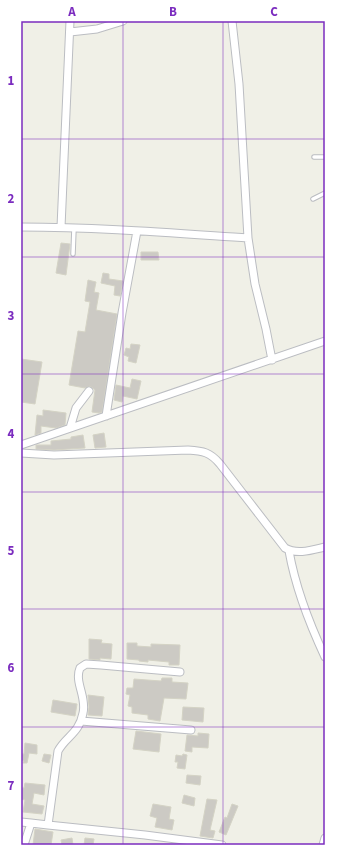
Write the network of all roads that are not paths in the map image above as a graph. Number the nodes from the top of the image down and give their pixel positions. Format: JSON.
{"nodes":[{"id":1,"x":70,"y":21,"type":"edge"},
{"id":2,"x":123,"y":21,"type":"edge"},
{"id":3,"x":232,"y":21,"type":"edge"},
{"id":4,"x":70,"y":32,"type":"junction"},
{"id":5,"x":314,"y":157,"type":"dead end"},
{"id":6,"x":325,"y":157,"type":"edge"},
{"id":7,"x":325,"y":193,"type":"edge"},
{"id":8,"x":313,"y":199,"type":"dead end"},
{"id":9,"x":21,"y":227,"type":"edge"},
{"id":10,"x":61,"y":227,"type":"junction"},
{"id":11,"x":74,"y":228,"type":"junction"},
{"id":12,"x":137,"y":231,"type":"junction"},
{"id":13,"x":248,"y":238,"type":"junction"},
{"id":14,"x":73,"y":254,"type":"dead end"},
{"id":15,"x":325,"y":342,"type":"edge"},
{"id":16,"x":272,"y":360,"type":"junction"},
{"id":17,"x":89,"y":390,"type":"dead end"},
{"id":18,"x":106,"y":416,"type":"junction"},
{"id":19,"x":70,"y":428,"type":"junction"},
{"id":20,"x":21,"y":445,"type":"edge"},
{"id":21,"x":21,"y":453,"type":"edge"},
{"id":22,"x":325,"y":547,"type":"edge"},
{"id":23,"x":289,"y":551,"type":"junction"},
{"id":24,"x":325,"y":657,"type":"edge"},
{"id":25,"x":180,"y":672,"type":"dead end"},
{"id":26,"x":82,"y":721,"type":"junction"},
{"id":27,"x":191,"y":730,"type":"dead end"},
{"id":28,"x":21,"y":822,"type":"edge"},
{"id":29,"x":30,"y":823,"type":"junction"},
{"id":30,"x":48,"y":825,"type":"junction"},
{"id":31,"x":325,"y":838,"type":"edge"},
{"id":32,"x":24,"y":845,"type":"edge"},
{"id":33,"x":222,"y":845,"type":"edge"},
{"id":34,"x":323,"y":845,"type":"edge"}],
"edges":[{"from":1,"to":4,"type":"street"},
{"from":2,"to":4,"type":"street"},
{"from":3,"to":13,"type":"street"},
{"from":4,"to":10,"type":"street"},
{"from":5,"to":6,"type":"lane"},
{"from":7,"to":8,"type":"lane"},
{"from":9,"to":10,"type":"street"},
{"from":10,"to":11,"type":"street"},
{"from":11,"to":12,"type":"street"},
{"from":11,"to":14,"type":"lane"},
{"from":12,"to":13,"type":"street"},
{"from":12,"to":18,"type":"street"},
{"from":13,"to":16,"type":"street"},
{"from":15,"to":16,"type":"street"},
{"from":16,"to":18,"type":"street"},
{"from":17,"to":19,"type":"street"},
{"from":18,"to":19,"type":"street"},
{"from":19,"to":20,"type":"street"},
{"from":21,"to":23,"type":"street"},
{"from":22,"to":23,"type":"street"},
{"from":23,"to":24,"type":"street"},
{"from":25,"to":26,"type":"street"},
{"from":26,"to":27,"type":"street"},
{"from":26,"to":30,"type":"street"},
{"from":28,"to":29,"type":"street"},
{"from":29,"to":30,"type":"street"},
{"from":29,"to":32,"type":"street"},
{"from":30,"to":33,"type":"street"},
{"from":31,"to":34,"type":"street"}]}
